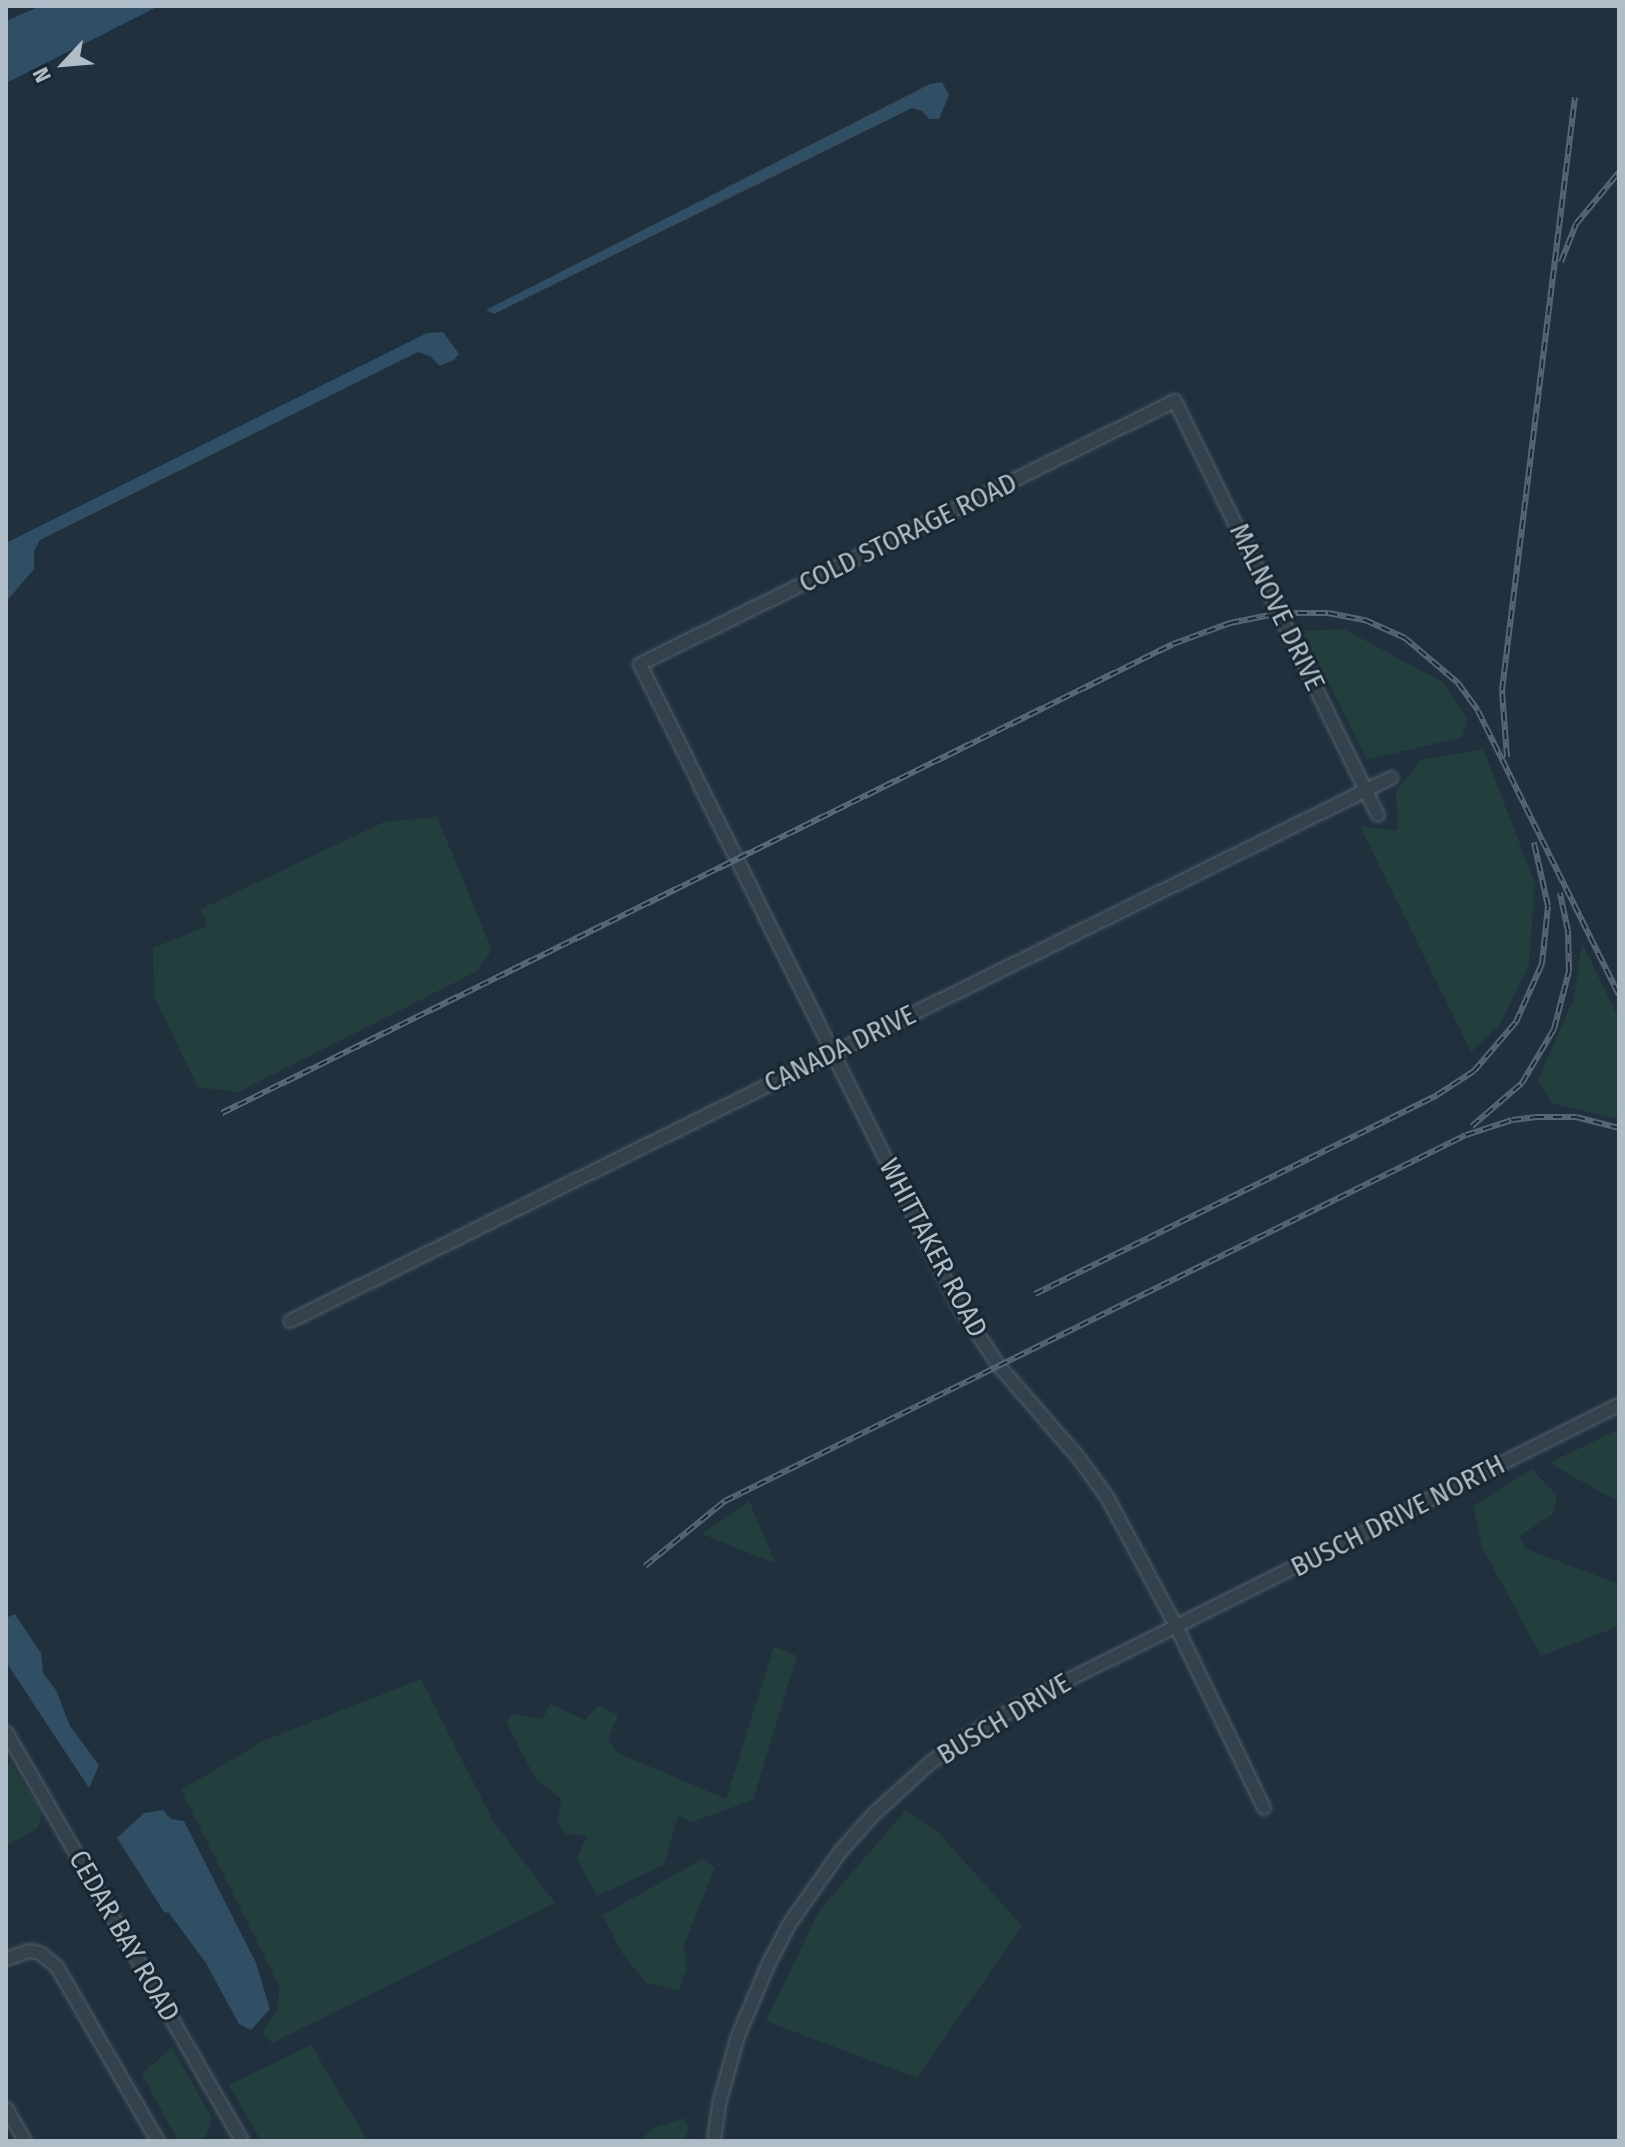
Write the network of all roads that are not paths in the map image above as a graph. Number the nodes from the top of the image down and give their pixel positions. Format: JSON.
{"nodes":[{"id":1,"x":1175,"y":401,"type":"joint"},
{"id":2,"x":640,"y":664,"type":"joint"},
{"id":3,"x":1391,"y":778,"type":"dead end"},
{"id":4,"x":1367,"y":790,"type":"junction"},
{"id":5,"x":1378,"y":815,"type":"dead end"},
{"id":6,"x":833,"y":1052,"type":"junction"},
{"id":7,"x":290,"y":1321,"type":"dead end"},
{"id":8,"x":1619,"y":1405,"type":"edge"},
{"id":9,"x":1176,"y":1626,"type":"junction"},
{"id":10,"x":6,"y":1732,"type":"edge"},
{"id":11,"x":1264,"y":1808,"type":"dead end"},
{"id":12,"x":6,"y":1959,"type":"edge"},
{"id":13,"x":6,"y":2108,"type":"edge"},
{"id":14,"x":240,"y":2137,"type":"edge"},
{"id":15,"x":25,"y":2141,"type":"edge"},
{"id":16,"x":158,"y":2141,"type":"edge"},
{"id":17,"x":226,"y":2141,"type":"edge"},
{"id":18,"x":714,"y":2141,"type":"edge"}],
"edges":[{"from":1,"to":2,"type":"street","name":"COLD STORAGE ROAD"},
{"from":1,"to":4,"type":"street","name":"MALNOVE DRIVE"},
{"from":2,"to":6,"type":"street","name":"WHITTAKER ROAD"},
{"from":3,"to":4,"type":"street","name":"CANADA DRIVE"},
{"from":4,"to":5,"type":"street","name":"MALNOVE DRIVE"},
{"from":4,"to":6,"type":"street","name":"CANADA DRIVE"},
{"from":6,"to":7,"type":"street","name":"CANADA DRIVE"},
{"from":6,"to":9,"type":"street","name":"WHITTAKER ROAD"},
{"from":8,"to":9,"type":"street","name":"BUSCH DRIVE NORTH"},
{"from":9,"to":11,"type":"street","name":"WHITTAKER ROAD"},
{"from":9,"to":18,"type":"street","name":"BUSCH DRIVE"},
{"from":10,"to":14,"type":"street","name":"CEDAR BAY ROAD"},
{"from":12,"to":16,"type":"street"},
{"from":13,"to":15,"type":"street"},
{"from":14,"to":17,"type":"street"}]}
